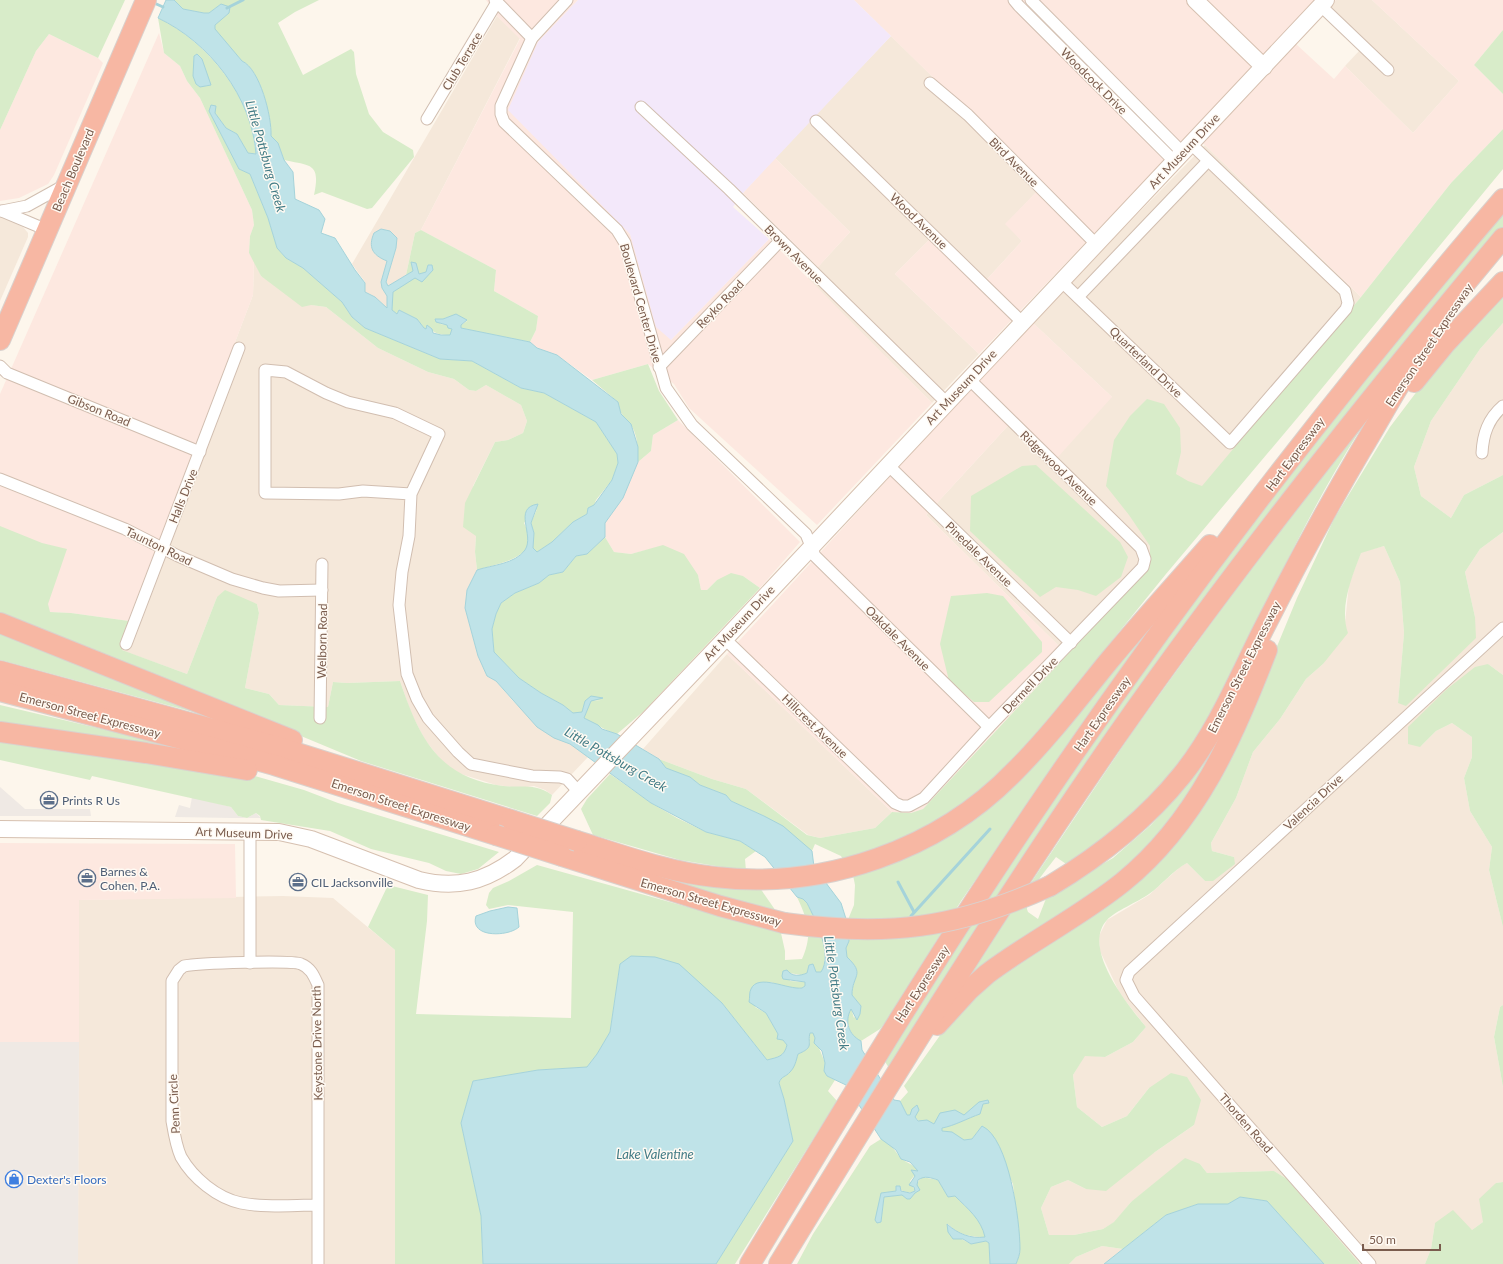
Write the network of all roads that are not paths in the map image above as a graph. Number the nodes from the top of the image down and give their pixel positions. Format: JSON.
{"nodes":[{"id":1,"x":567,"y":0,"type":"edge"},
{"id":2,"x":1014,"y":0,"type":"edge"},
{"id":3,"x":1031,"y":0,"type":"edge"},
{"id":4,"x":1195,"y":0,"type":"edge"},
{"id":5,"x":496,"y":1,"type":"edge"},
{"id":6,"x":1323,"y":3,"type":"edge"},
{"id":7,"x":143,"y":7,"type":"edge"},
{"id":8,"x":532,"y":38,"type":"junction"},
{"id":9,"x":1264,"y":67,"type":"junction"},
{"id":10,"x":1388,"y":70,"type":"dead end"},
{"id":11,"x":930,"y":83,"type":"dead end"},
{"id":12,"x":641,"y":107,"type":"dead end"},
{"id":13,"x":426,"y":119,"type":"dead end"},
{"id":14,"x":816,"y":121,"type":"dead end"},
{"id":15,"x":1183,"y":153,"type":"junction"},
{"id":16,"x":1208,"y":160,"type":"junction"},
{"id":17,"x":67,"y":184,"type":"junction"},
{"id":18,"x":1503,"y":190,"type":"edge"},
{"id":19,"x":1503,"y":199,"type":"edge"},
{"id":20,"x":1,"y":211,"type":"edge"},
{"id":21,"x":47,"y":230,"type":"junction"},
{"id":22,"x":1503,"y":238,"type":"edge"},
{"id":23,"x":781,"y":240,"type":"junction"},
{"id":24,"x":1096,"y":244,"type":"junction"},
{"id":25,"x":1453,"y":257,"type":"junction"},
{"id":26,"x":1061,"y":281,"type":"junction"},
{"id":27,"x":1503,"y":282,"type":"edge"},
{"id":28,"x":1078,"y":297,"type":"junction"},
{"id":29,"x":1022,"y":322,"type":"junction"},
{"id":30,"x":0,"y":340,"type":"edge"},
{"id":31,"x":240,"y":348,"type":"dead end"},
{"id":32,"x":0,"y":366,"type":"edge"},
{"id":33,"x":659,"y":367,"type":"junction"},
{"id":34,"x":968,"y":379,"type":"junction"},
{"id":35,"x":947,"y":403,"type":"junction"},
{"id":36,"x":1503,"y":406,"type":"edge"},
{"id":37,"x":1318,"y":422,"type":"junction"},
{"id":38,"x":200,"y":452,"type":"junction"},
{"id":39,"x":1482,"y":453,"type":"dead end"},
{"id":40,"x":888,"y":465,"type":"junction"},
{"id":41,"x":1352,"y":466,"type":"junction"},
{"id":42,"x":0,"y":478,"type":"edge"},
{"id":43,"x":411,"y":494,"type":"junction"},
{"id":44,"x":1310,"y":539,"type":"junction"},
{"id":45,"x":811,"y":546,"type":"junction"},
{"id":46,"x":162,"y":547,"type":"junction"},
{"id":47,"x":1145,"y":559,"type":"joint"},
{"id":48,"x":322,"y":564,"type":"dead end"},
{"id":49,"x":322,"y":590,"type":"junction"},
{"id":50,"x":0,"y":623,"type":"edge"},
{"id":51,"x":1503,"y":628,"type":"edge"},
{"id":52,"x":725,"y":639,"type":"junction"},
{"id":53,"x":1071,"y":643,"type":"junction"},
{"id":54,"x":126,"y":644,"type":"dead end"},
{"id":55,"x":0,"y":672,"type":"edge"},
{"id":56,"x":0,"y":691,"type":"edge"},
{"id":57,"x":320,"y":718,"type":"dead end"},
{"id":58,"x":988,"y":727,"type":"junction"},
{"id":59,"x":0,"y":732,"type":"edge"},
{"id":60,"x":375,"y":787,"type":"junction"},
{"id":61,"x":579,"y":792,"type":"junction"},
{"id":62,"x":909,"y":806,"type":"joint"},
{"id":63,"x":0,"y":829,"type":"edge"},
{"id":64,"x":250,"y":831,"type":"junction"},
{"id":65,"x":250,"y":963,"type":"junction"},
{"id":66,"x":1126,"y":980,"type":"joint"},
{"id":67,"x":892,"y":1078,"type":"junction"},
{"id":68,"x":318,"y":1205,"type":"junction"},
{"id":69,"x":318,"y":1264,"type":"edge"},
{"id":70,"x":750,"y":1264,"type":"edge"},
{"id":71,"x":779,"y":1264,"type":"edge"},
{"id":72,"x":1370,"y":1264,"type":"edge"}],
"edges":[{"from":1,"to":8,"type":"street","name":"Boulevard Center Drive"},
{"from":2,"to":15,"type":"street","name":"Woodcock Drive"},
{"from":3,"to":15,"type":"street","name":"Woodcock Drive"},
{"from":4,"to":9,"type":"street"},
{"from":5,"to":8,"type":"street"},
{"from":5,"to":13,"type":"street","name":"Club Terrace"},
{"from":6,"to":9,"type":"street","name":"Art Museum Drive"},
{"from":6,"to":10,"type":"street"},
{"from":7,"to":17,"type":"highway","name":"Beach Boulevard"},
{"from":8,"to":33,"type":"street","name":"Boulevard Center Drive"},
{"from":9,"to":15,"type":"street","name":"Art Museum Drive"},
{"from":11,"to":24,"type":"street","name":"Bird Avenue"},
{"from":12,"to":23,"type":"street","name":"Brown Avenue"},
{"from":14,"to":29,"type":"street","name":"Wood Avenue"},
{"from":15,"to":16,"type":"street"},
{"from":15,"to":24,"type":"street","name":"Art Museum Drive"},
{"from":16,"to":28,"type":"street"},
{"from":16,"to":28,"type":"street","name":"Quarterland Drive"},
{"from":17,"to":20,"type":"street"},
{"from":17,"to":21,"type":"highway","name":"Beach Boulevard"},
{"from":18,"to":25,"type":"highway"},
{"from":19,"to":25,"type":"highway","name":"Hart Expressway"},
{"from":20,"to":21,"type":"street"},
{"from":21,"to":30,"type":"highway","name":"Beach Boulevard"},
{"from":22,"to":41,"type":"highway","name":"Emerson Street Expressway"},
{"from":22,"to":67,"type":"highway","name":"Hart Expressway"},
{"from":23,"to":33,"type":"street","name":"Reyko Road"},
{"from":23,"to":35,"type":"street","name":"Brown Avenue"},
{"from":24,"to":26,"type":"street","name":"Art Museum Drive"},
{"from":25,"to":37,"type":"highway","name":"Hart Expressway"},
{"from":26,"to":28,"type":"street","name":"Quarterland Drive"},
{"from":26,"to":29,"type":"street","name":"Art Museum Drive"},
{"from":27,"to":41,"type":"highway"},
{"from":29,"to":34,"type":"street","name":"Art Museum Drive"},
{"from":31,"to":38,"type":"street","name":"Halls Drive"},
{"from":32,"to":38,"type":"street","name":"Gibson Road"},
{"from":33,"to":45,"type":"street","name":"Boulevard Center Drive"},
{"from":34,"to":35,"type":"street","name":"Art Museum Drive"},
{"from":34,"to":47,"type":"street","name":"Ridgewood Avenue"},
{"from":35,"to":40,"type":"street","name":"Art Museum Drive"},
{"from":36,"to":39,"type":"street"},
{"from":37,"to":60,"type":"highway","name":"Emerson Street Expressway","bridge":true},
{"from":37,"to":70,"type":"highway","name":"Hart Expressway"},
{"from":38,"to":46,"type":"street","name":"Halls Drive"},
{"from":40,"to":45,"type":"street","name":"Art Museum Drive"},
{"from":40,"to":53,"type":"street","name":"Pinedale Avenue"},
{"from":41,"to":44,"type":"highway","name":"Emerson Street Expressway"},
{"from":42,"to":46,"type":"street","name":"Taunton Road"},
{"from":43,"to":43,"type":"street"},
{"from":43,"to":61,"type":"street"},
{"from":44,"to":60,"type":"highway","name":"Emerson Street Expressway","bridge":true},
{"from":44,"to":67,"type":"highway"},
{"from":45,"to":52,"type":"street","name":"Art Museum Drive"},
{"from":45,"to":58,"type":"street","name":"Oakdale Avenue"},
{"from":46,"to":49,"type":"street","name":"Taunton Road"},
{"from":46,"to":54,"type":"street","name":"Halls Drive"},
{"from":47,"to":53,"type":"street","name":"Dermell Drive"},
{"from":48,"to":49,"type":"street","name":"Welborn Road"},
{"from":49,"to":57,"type":"street","name":"Welborn Road"},
{"from":50,"to":60,"type":"highway"},
{"from":51,"to":66,"type":"street","name":"Valencia Drive"},
{"from":52,"to":61,"type":"street","name":"Art Museum Drive"},
{"from":52,"to":62,"type":"street","name":"Hillcrest Avenue"},
{"from":53,"to":58,"type":"street","name":"Dermell Drive"},
{"from":55,"to":60,"type":"highway","name":"Emerson Street Expressway"},
{"from":56,"to":60,"type":"highway","name":"Emerson Street Expressway"},
{"from":58,"to":62,"type":"street","name":"Dermell Drive"},
{"from":59,"to":60,"type":"highway"},
{"from":61,"to":64,"type":"street","name":"Art Museum Drive"},
{"from":63,"to":64,"type":"street","name":"Art Museum Drive"},
{"from":64,"to":65,"type":"street"},
{"from":65,"to":68,"type":"street","name":"Keystone Drive North"},
{"from":65,"to":68,"type":"street","name":"Penn Circle"},
{"from":66,"to":72,"type":"street","name":"Thorden Road"},
{"from":67,"to":71,"type":"highway","name":"Hart Expressway"},
{"from":68,"to":69,"type":"street","name":"Keystone Drive North"}]}
